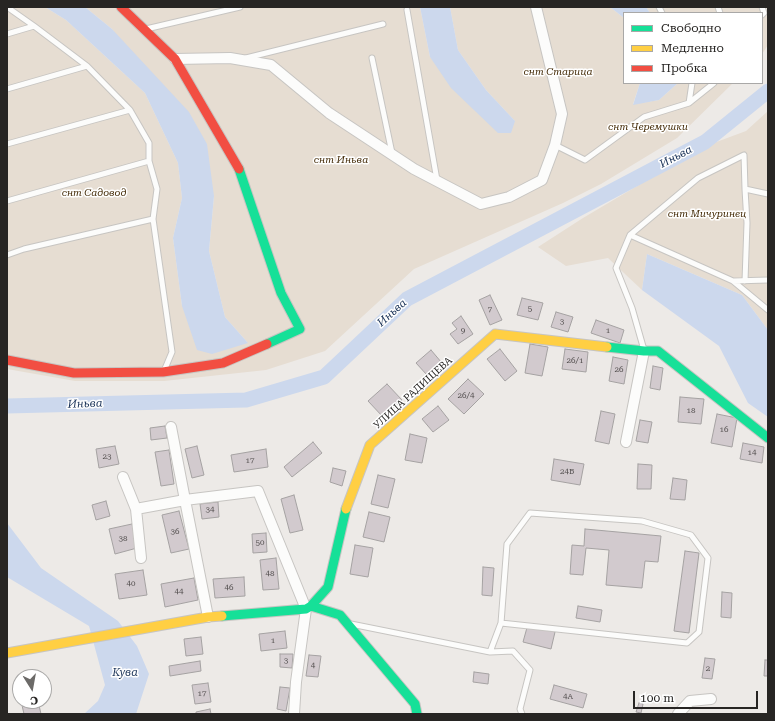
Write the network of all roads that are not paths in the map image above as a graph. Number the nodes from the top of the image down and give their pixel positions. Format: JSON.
{"nodes":[{"id":1,"x":8,"y":7,"type":"edge"},
{"id":2,"x":121,"y":7,"type":"edge"},
{"id":3,"x":240,"y":7,"type":"edge"},
{"id":4,"x":536,"y":7,"type":"edge"},
{"id":5,"x":407,"y":10,"type":"dead end"},
{"id":6,"x":383,"y":24,"type":"dead end"},
{"id":7,"x":34,"y":26,"type":"junction"},
{"id":8,"x":143,"y":29,"type":"junction"},
{"id":9,"x":7,"y":34,"type":"edge"},
{"id":10,"x":372,"y":58,"type":"dead end"},
{"id":11,"x":240,"y":59,"type":"junction"},
{"id":12,"x":174,"y":60,"type":"junction"},
{"id":13,"x":87,"y":66,"type":"junction"},
{"id":14,"x":692,"y":84,"type":"edge"},
{"id":15,"x":713,"y":84,"type":"edge"},
{"id":16,"x":7,"y":89,"type":"edge"},
{"id":17,"x":689,"y":103,"type":"junction"},
{"id":18,"x":130,"y":110,"type":"junction"},
{"id":19,"x":7,"y":144,"type":"edge"},
{"id":20,"x":555,"y":145,"type":"junction"},
{"id":21,"x":392,"y":154,"type":"junction"},
{"id":22,"x":149,"y":161,"type":"junction"},
{"id":23,"x":437,"y":180,"type":"junction"},
{"id":24,"x":745,"y":189,"type":"junction"},
{"id":25,"x":768,"y":194,"type":"edge"},
{"id":26,"x":7,"y":201,"type":"edge"},
{"id":27,"x":153,"y":219,"type":"junction"},
{"id":28,"x":630,"y":235,"type":"junction"},
{"id":29,"x":7,"y":255,"type":"edge"},
{"id":30,"x":768,"y":280,"type":"edge"},
{"id":31,"x":733,"y":281,"type":"junction"},
{"id":32,"x":745,"y":281,"type":"junction"},
{"id":33,"x":768,"y":310,"type":"edge"},
{"id":34,"x":644,"y":351,"type":"junction"},
{"id":35,"x":7,"y":360,"type":"edge"},
{"id":36,"x":163,"y":372,"type":"junction"},
{"id":37,"x":171,"y":427,"type":"dead end"},
{"id":38,"x":768,"y":438,"type":"edge"},
{"id":39,"x":626,"y":442,"type":"dead end"},
{"id":40,"x":123,"y":477,"type":"dead end"},
{"id":41,"x":185,"y":500,"type":"junction"},
{"id":42,"x":136,"y":509,"type":"junction"},
{"id":43,"x":141,"y":558,"type":"dead end"},
{"id":44,"x":309,"y":607,"type":"junction"},
{"id":45,"x":208,"y":617,"type":"junction"},
{"id":46,"x":346,"y":623,"type":"junction"},
{"id":47,"x":501,"y":623,"type":"junction"},
{"id":48,"x":490,"y":652,"type":"junction"},
{"id":49,"x":7,"y":653,"type":"edge"},
{"id":50,"x":711,"y":699,"type":"dead end"},
{"id":51,"x":294,"y":714,"type":"edge"},
{"id":52,"x":417,"y":714,"type":"edge"},
{"id":53,"x":522,"y":714,"type":"edge"},
{"id":54,"x":678,"y":714,"type":"edge"}],
"edges":[{"from":1,"to":7,"type":"lane"},
{"from":2,"to":8,"type":"street"},
{"from":3,"to":8,"type":"lane"},
{"from":4,"to":20,"type":"street"},
{"from":5,"to":23,"type":"lane"},
{"from":6,"to":11,"type":"lane"},
{"from":7,"to":9,"type":"lane"},
{"from":7,"to":13,"type":"lane"},
{"from":8,"to":12,"type":"street"},
{"from":10,"to":21,"type":"lane"},
{"from":11,"to":12,"type":"street"},
{"from":11,"to":21,"type":"street"},
{"from":12,"to":36,"type":"street"},
{"from":13,"to":16,"type":"lane"},
{"from":13,"to":18,"type":"lane"},
{"from":14,"to":17,"type":"lane"},
{"from":15,"to":17,"type":"lane"},
{"from":17,"to":20,"type":"lane"},
{"from":18,"to":19,"type":"lane"},
{"from":18,"to":22,"type":"lane"},
{"from":20,"to":23,"type":"street"},
{"from":21,"to":23,"type":"street"},
{"from":22,"to":26,"type":"lane"},
{"from":22,"to":27,"type":"lane"},
{"from":24,"to":25,"type":"lane"},
{"from":24,"to":28,"type":"lane"},
{"from":24,"to":32,"type":"lane"},
{"from":27,"to":29,"type":"lane"},
{"from":27,"to":36,"type":"lane"},
{"from":28,"to":31,"type":"lane"},
{"from":28,"to":34,"type":"lane"},
{"from":30,"to":32,"type":"lane"},
{"from":31,"to":32,"type":"lane"},
{"from":31,"to":33,"type":"lane"},
{"from":34,"to":38,"type":"street","name":"УЛИЦА РАДИЩЕВА"},
{"from":34,"to":39,"type":"street"},
{"from":34,"to":44,"type":"street","name":"УЛИЦА РАДИЩЕВА"},
{"from":35,"to":36,"type":"street"},
{"from":37,"to":41,"type":"street"},
{"from":40,"to":42,"type":"street"},
{"from":41,"to":42,"type":"street"},
{"from":41,"to":44,"type":"street"},
{"from":41,"to":45,"type":"street"},
{"from":42,"to":43,"type":"street"},
{"from":44,"to":45,"type":"street"},
{"from":44,"to":46,"type":"street"},
{"from":44,"to":51,"type":"street"},
{"from":45,"to":49,"type":"street"},
{"from":46,"to":48,"type":"lane"},
{"from":46,"to":52,"type":"street"},
{"from":47,"to":47,"type":"lane"},
{"from":47,"to":48,"type":"lane"},
{"from":48,"to":53,"type":"lane"},
{"from":50,"to":54,"type":"street"}]}
